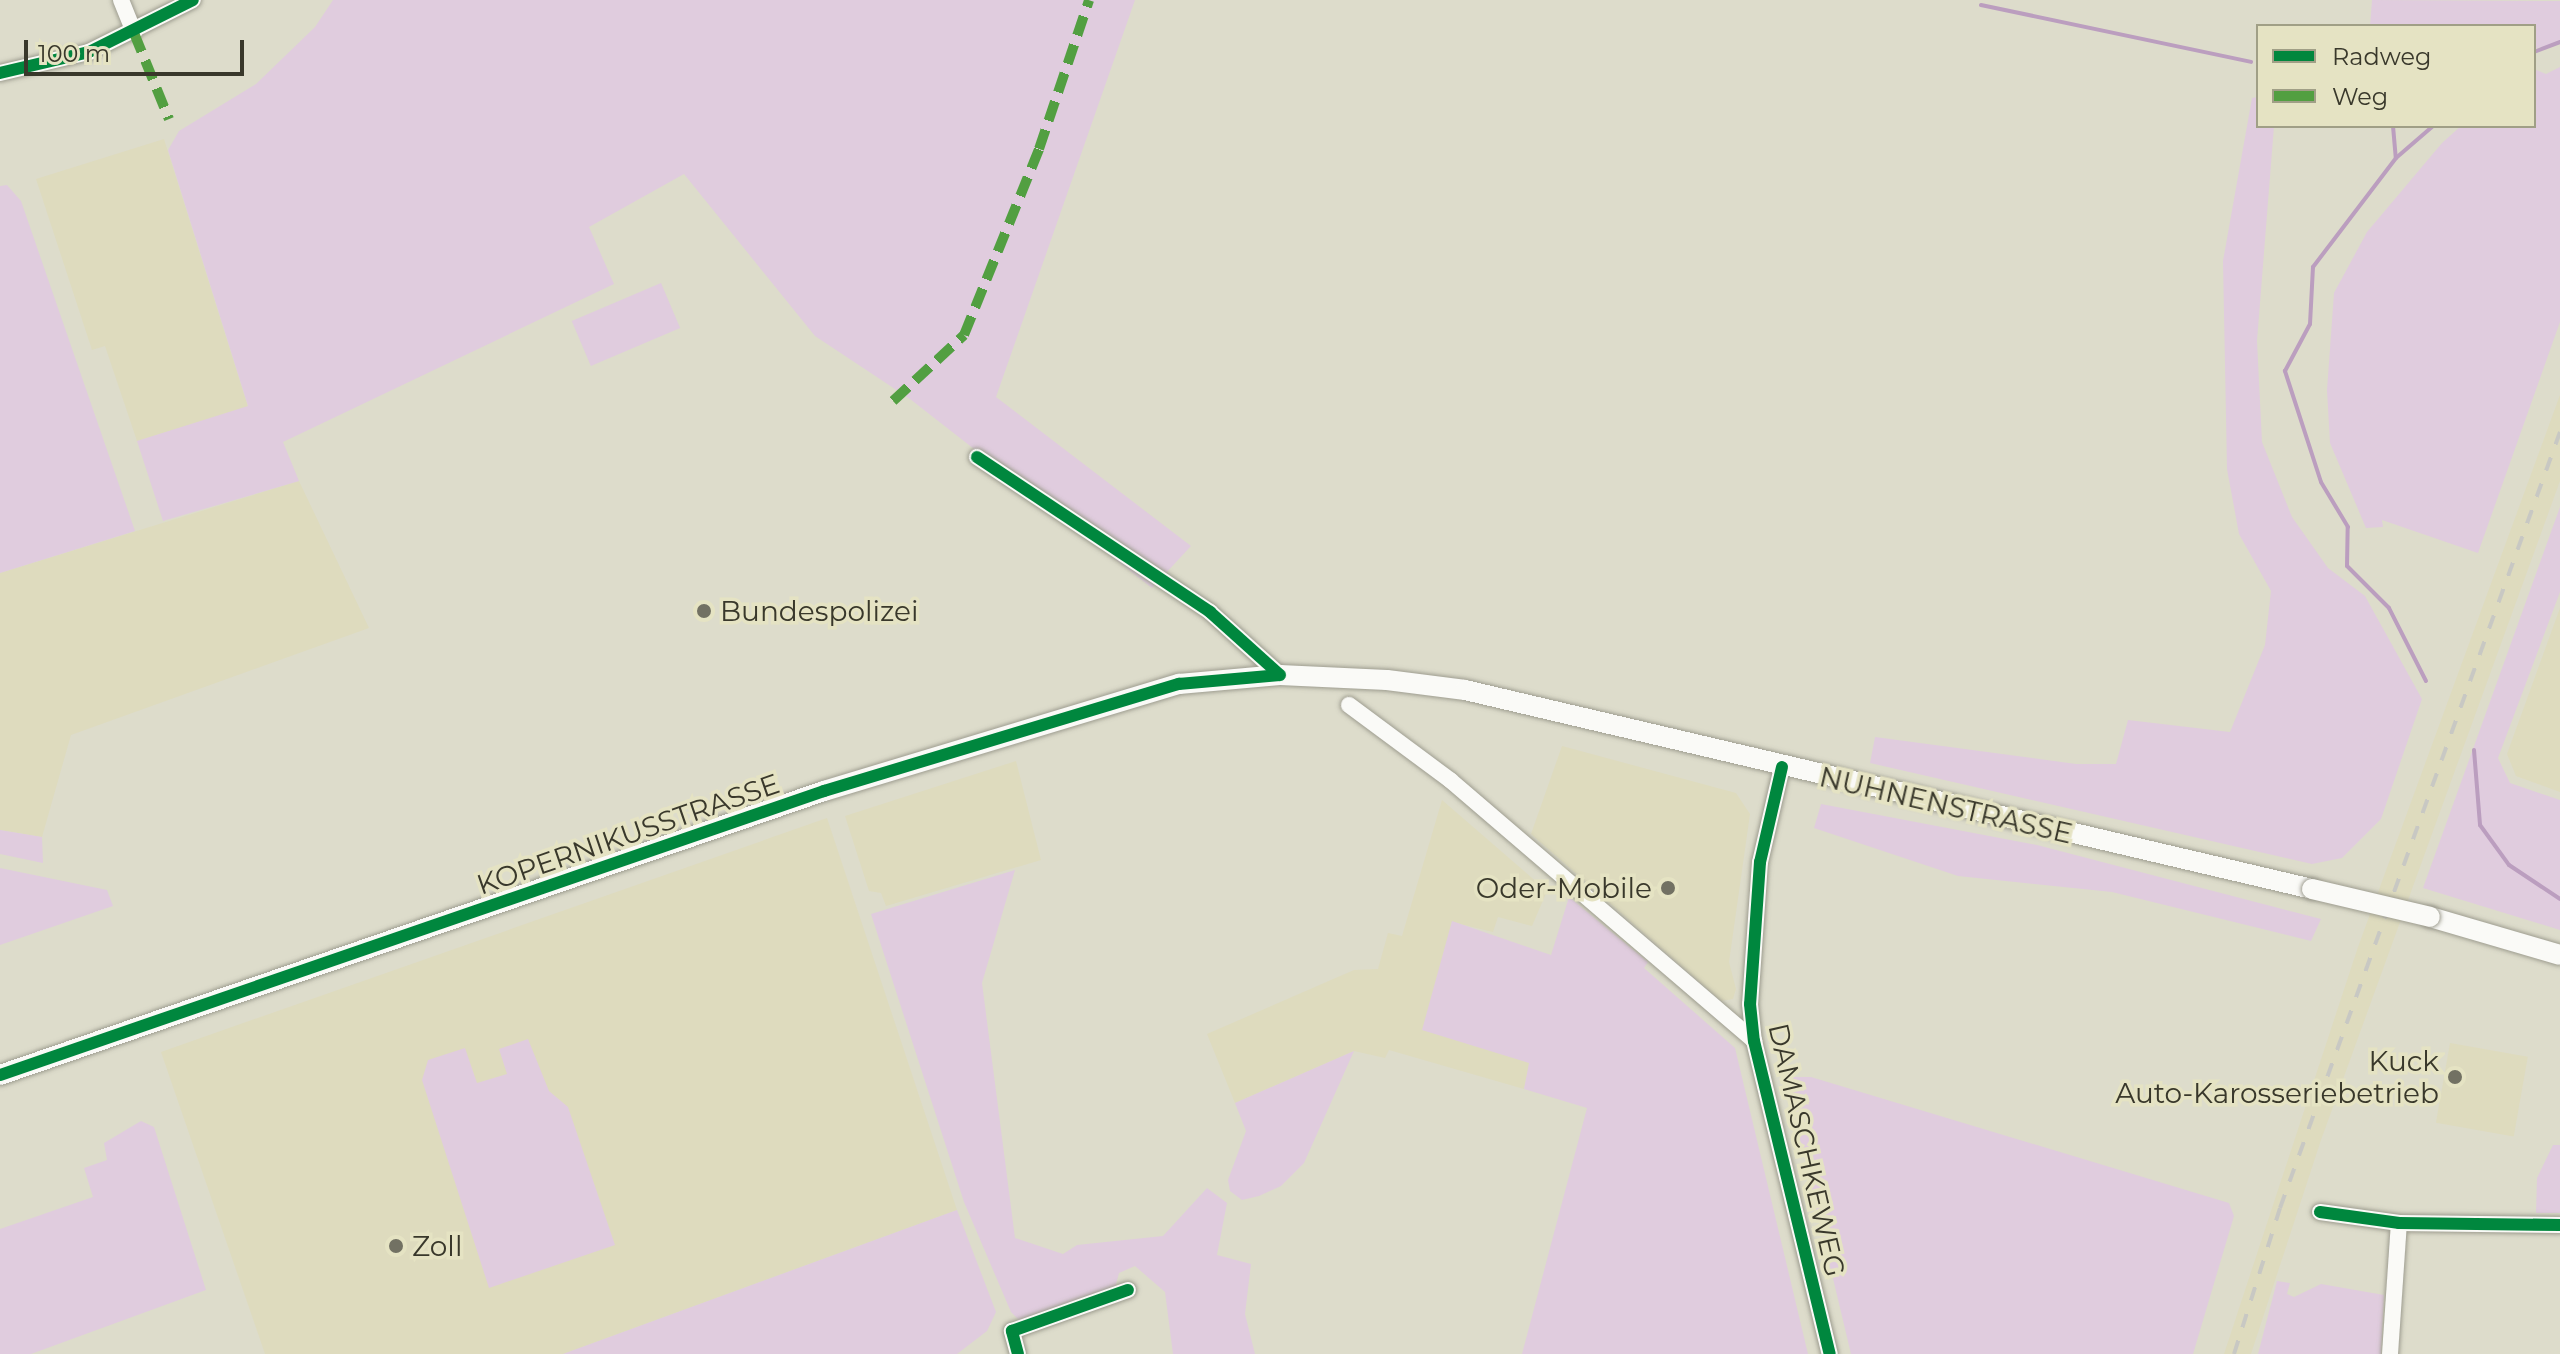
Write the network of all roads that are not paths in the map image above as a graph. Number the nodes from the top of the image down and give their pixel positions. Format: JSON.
{"nodes":[{"id":1,"x":121,"y":0,"type":"edge"},
{"id":2,"x":193,"y":0,"type":"edge"},
{"id":3,"x":134,"y":33,"type":"junction"},
{"id":4,"x":0,"y":73,"type":"edge"},
{"id":5,"x":977,"y":457,"type":"dead end"},
{"id":6,"x":1280,"y":675,"type":"junction"},
{"id":7,"x":1349,"y":705,"type":"dead end"},
{"id":8,"x":1782,"y":767,"type":"junction"},
{"id":9,"x":2560,"y":955,"type":"edge"},
{"id":10,"x":1754,"y":1041,"type":"junction"},
{"id":11,"x":0,"y":1075,"type":"edge"},
{"id":12,"x":2320,"y":1212,"type":"dead end"},
{"id":13,"x":2399,"y":1223,"type":"junction"},
{"id":14,"x":2560,"y":1225,"type":"edge"},
{"id":15,"x":1128,"y":1290,"type":"dead end"},
{"id":16,"x":1018,"y":1354,"type":"edge"},
{"id":17,"x":1830,"y":1354,"type":"edge"},
{"id":18,"x":2390,"y":1354,"type":"edge"}],
"edges":[{"from":1,"to":3,"type":"street"},
{"from":2,"to":3,"type":"street"},
{"from":3,"to":4,"type":"street"},
{"from":5,"to":6,"type":"street"},
{"from":6,"to":8,"type":"main road","name":"NUHNENSTRASSE"},
{"from":6,"to":11,"type":"main road","name":"KOPERNIKUSSTRASSE"},
{"from":7,"to":10,"type":"street","name":"DAMASCHKEWEG"},
{"from":8,"to":9,"type":"main road","name":"NUHNENSTRASSE","bridge":true},
{"from":8,"to":10,"type":"street","name":"DAMASCHKEWEG"},
{"from":10,"to":17,"type":"street","name":"DAMASCHKEWEG"},
{"from":12,"to":13,"type":"street"},
{"from":13,"to":14,"type":"street"},
{"from":13,"to":18,"type":"street"},
{"from":15,"to":16,"type":"street"}]}
